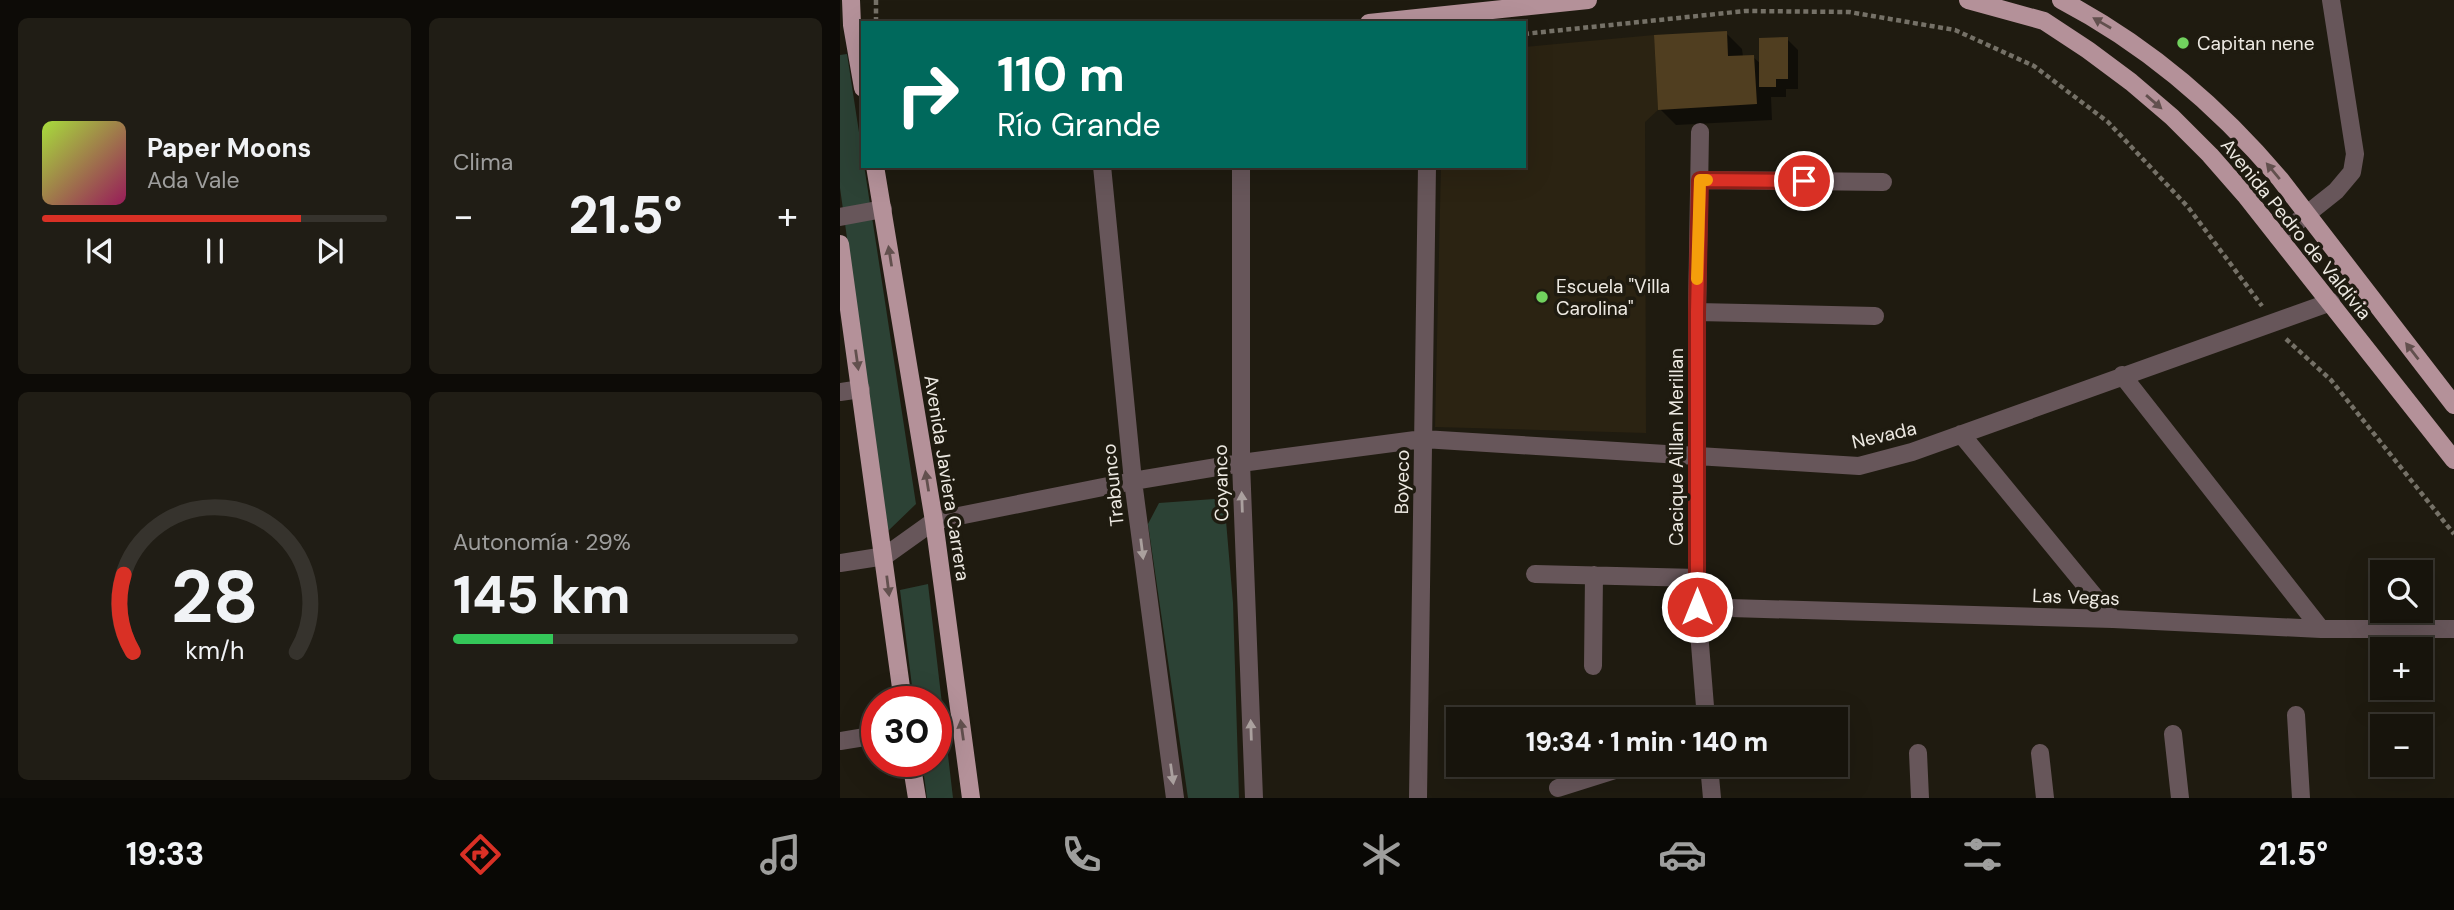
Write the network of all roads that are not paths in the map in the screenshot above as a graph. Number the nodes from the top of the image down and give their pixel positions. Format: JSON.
{"nodes":[{"id":1,"x":851,"y":0,"type":"edge"},
{"id":2,"x":1588,"y":0,"type":"edge"},
{"id":3,"x":1968,"y":0,"type":"edge"},
{"id":4,"x":2061,"y":0,"type":"edge"},
{"id":5,"x":2331,"y":0,"type":"edge"},
{"id":6,"x":1429,"y":20,"type":"edge"},
{"id":7,"x":1409,"y":21,"type":"edge"},
{"id":8,"x":852,"y":25,"type":"edge"},
{"id":9,"x":861,"y":77,"type":"edge"},
{"id":10,"x":1700,"y":132,"type":"dead end"},
{"id":11,"x":876,"y":168,"type":"edge"},
{"id":12,"x":1102,"y":168,"type":"edge"},
{"id":13,"x":1241,"y":168,"type":"edge"},
{"id":14,"x":1427,"y":168,"type":"edge"},
{"id":15,"x":1700,"y":180,"type":"junction"},
{"id":16,"x":1883,"y":182,"type":"dead end"},
{"id":17,"x":883,"y":209,"type":"junction"},
{"id":18,"x":2307,"y":214,"type":"junction"},
{"id":19,"x":840,"y":217,"type":"edge"},
{"id":20,"x":2278,"y":237,"type":"junction"},
{"id":21,"x":840,"y":244,"type":"edge"},
{"id":22,"x":2331,"y":302,"type":"junction"},
{"id":23,"x":1697,"y":312,"type":"junction"},
{"id":24,"x":1875,"y":316,"type":"dead end"},
{"id":25,"x":2122,"y":375,"type":"junction"},
{"id":26,"x":861,"y":389,"type":"junction"},
{"id":27,"x":840,"y":392,"type":"edge"},
{"id":28,"x":2454,"y":405,"type":"edge"},
{"id":29,"x":1961,"y":434,"type":"junction"},
{"id":30,"x":1423,"y":439,"type":"junction"},
{"id":31,"x":1698,"y":454,"type":"junction"},
{"id":32,"x":2454,"y":460,"type":"edge"},
{"id":33,"x":1241,"y":463,"type":"junction"},
{"id":34,"x":1133,"y":481,"type":"junction"},
{"id":35,"x":934,"y":521,"type":"junction"},
{"id":36,"x":885,"y":556,"type":"junction"},
{"id":37,"x":840,"y":563,"type":"edge"},
{"id":38,"x":1535,"y":574,"type":"dead end"},
{"id":39,"x":1594,"y":575,"type":"junction"},
{"id":40,"x":1697,"y":578,"type":"junction"},
{"id":41,"x":1697,"y":607,"type":"junction"},
{"id":42,"x":2113,"y":619,"type":"junction"},
{"id":43,"x":2320,"y":629,"type":"junction"},
{"id":44,"x":2454,"y":629,"type":"edge"},
{"id":45,"x":1593,"y":666,"type":"dead end"},
{"id":46,"x":901,"y":686,"type":"edge"},
{"id":47,"x":1705,"y":707,"type":"edge"},
{"id":48,"x":2296,"y":715,"type":"dead end"},
{"id":49,"x":2173,"y":734,"type":"dead end"},
{"id":50,"x":861,"y":737,"type":"edge"},
{"id":51,"x":840,"y":741,"type":"edge"},
{"id":52,"x":1918,"y":753,"type":"dead end"},
{"id":53,"x":2040,"y":753,"type":"dead end"},
{"id":54,"x":914,"y":777,"type":"edge"},
{"id":55,"x":1593,"y":777,"type":"edge"},
{"id":56,"x":1710,"y":777,"type":"edge"},
{"id":57,"x":1558,"y":788,"type":"dead end"},
{"id":58,"x":917,"y":798,"type":"edge"},
{"id":59,"x":971,"y":798,"type":"edge"},
{"id":60,"x":1175,"y":798,"type":"edge"},
{"id":61,"x":1254,"y":798,"type":"edge"},
{"id":62,"x":1418,"y":798,"type":"edge"},
{"id":63,"x":1712,"y":798,"type":"edge"},
{"id":64,"x":1920,"y":798,"type":"edge"},
{"id":65,"x":2045,"y":798,"type":"edge"},
{"id":66,"x":2180,"y":798,"type":"edge"},
{"id":67,"x":2301,"y":798,"type":"edge"}],
"edges":[{"from":1,"to":8,"type":"main road"},
{"from":2,"to":6,"type":"main road"},
{"from":3,"to":20,"type":"main road","name":"Avenida Pedro de Valdivia","one_way":true},
{"from":18,"to":4,"type":"main road","name":"Avenida Pedro de Valdivia","one_way":true},
{"from":5,"to":18,"type":"street"},
{"from":6,"to":7,"type":"main road"},
{"from":8,"to":9,"type":"main road"},
{"from":10,"to":15,"type":"street","name":"Cacique Aillan Merillan"},
{"from":11,"to":17,"type":"main road","name":"Avenida Javiera Carrera"},
{"from":12,"to":34,"type":"street","name":"Trabunco"},
{"from":13,"to":33,"type":"street","name":"Coyanco"},
{"from":14,"to":30,"type":"street","name":"Boyeco"},
{"from":15,"to":16,"type":"street"},
{"from":15,"to":23,"type":"street","name":"Cacique Aillan Merillan"},
{"from":17,"to":19,"type":"street"},
{"from":35,"to":17,"type":"main road","name":"Avenida Javiera Carrera","one_way":true},
{"from":18,"to":20,"type":"street"},
{"from":28,"to":18,"type":"main road","name":"Avenida Pedro de Valdivia","one_way":true},
{"from":20,"to":22,"type":"main road","name":"Avenida Pedro de Valdivia"},
{"from":21,"to":26,"type":"main road","one_way":true},
{"from":22,"to":25,"type":"street","name":"Nevada"},
{"from":22,"to":32,"type":"main road","name":"Avenida Pedro de Valdivia"},
{"from":23,"to":24,"type":"street"},
{"from":23,"to":31,"type":"street","name":"Cacique Aillan Merillan"},
{"from":25,"to":29,"type":"street","name":"Nevada"},
{"from":25,"to":43,"type":"street"},
{"from":26,"to":27,"type":"street"},
{"from":26,"to":36,"type":"main road"},
{"from":29,"to":31,"type":"street","name":"Nevada"},
{"from":29,"to":42,"type":"street"},
{"from":30,"to":31,"type":"street","name":"Nevada"},
{"from":30,"to":33,"type":"street","name":"Nevada"},
{"from":30,"to":62,"type":"street","name":"Boyeco"},
{"from":31,"to":40,"type":"street","name":"Cacique Aillan Merillan"},
{"from":33,"to":34,"type":"street","name":"Nevada"},
{"from":61,"to":33,"type":"street","name":"Coyanco","one_way":true},
{"from":34,"to":35,"type":"street","name":"Nevada"},
{"from":34,"to":60,"type":"street","name":"Trabunco","one_way":true},
{"from":35,"to":36,"type":"street"},
{"from":59,"to":35,"type":"main road","name":"Avenida Javiera Carrera","one_way":true},
{"from":36,"to":37,"type":"street"},
{"from":36,"to":46,"type":"main road","one_way":true},
{"from":38,"to":39,"type":"street"},
{"from":39,"to":40,"type":"street"},
{"from":39,"to":45,"type":"street"},
{"from":40,"to":41,"type":"street","name":"Cacique Aillan Merillan"},
{"from":41,"to":42,"type":"street","name":"Las Vegas"},
{"from":41,"to":47,"type":"street","name":"Cacique Aillan Merillan"},
{"from":42,"to":43,"type":"street","name":"Las Vegas"},
{"from":43,"to":44,"type":"street","name":"Las Vegas"},
{"from":48,"to":67,"type":"street"},
{"from":49,"to":66,"type":"street"},
{"from":50,"to":51,"type":"street"},
{"from":52,"to":64,"type":"street"},
{"from":53,"to":65,"type":"street"},
{"from":54,"to":58,"type":"main road"},
{"from":55,"to":57,"type":"street"},
{"from":56,"to":63,"type":"street"}]}
